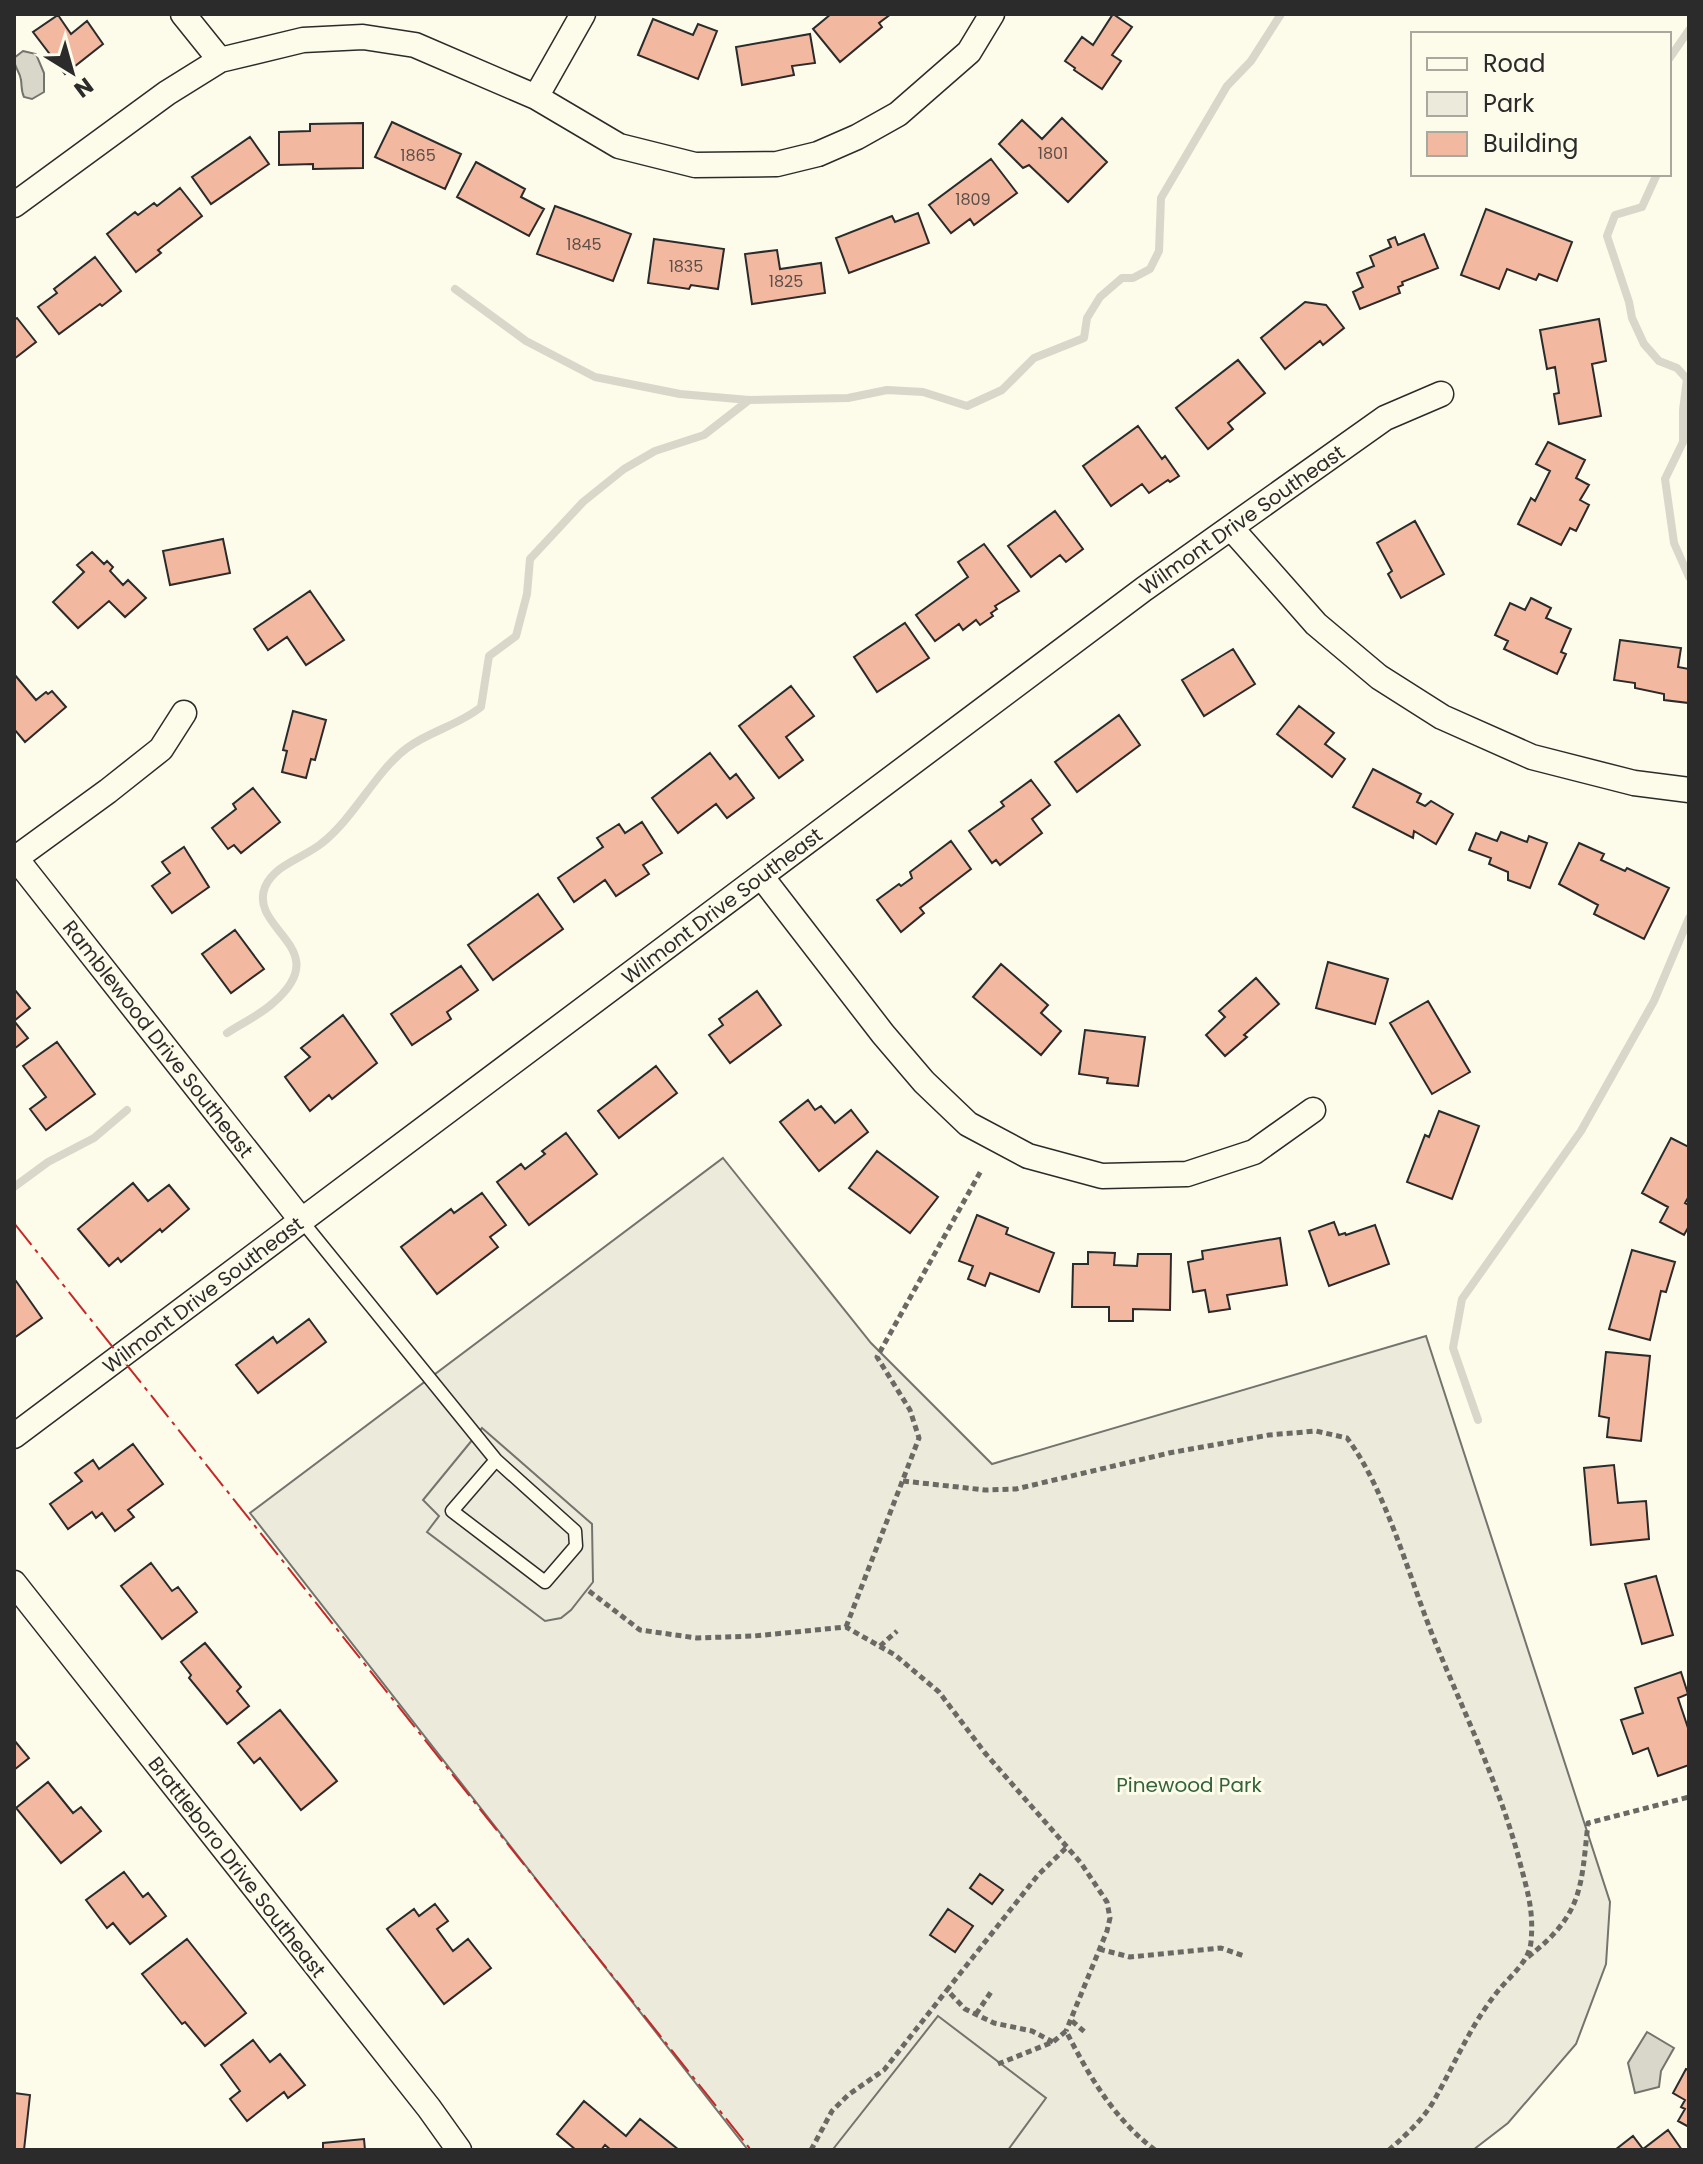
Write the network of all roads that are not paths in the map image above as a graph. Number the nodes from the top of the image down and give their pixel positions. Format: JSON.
{"nodes":[{"id":1,"x":183,"y":14,"type":"edge"},
{"id":2,"x":583,"y":14,"type":"edge"},
{"id":3,"x":992,"y":14,"type":"edge"},
{"id":4,"x":220,"y":60,"type":"junction"},
{"id":5,"x":536,"y":97,"type":"junction"},
{"id":6,"x":14,"y":205,"type":"edge"},
{"id":7,"x":1441,"y":394,"type":"dead end"},
{"id":8,"x":1232,"y":529,"type":"junction"},
{"id":9,"x":184,"y":713,"type":"dead end"},
{"id":10,"x":1689,"y":790,"type":"edge"},
{"id":11,"x":15,"y":857,"type":"edge"},
{"id":12,"x":761,"y":876,"type":"junction"},
{"id":13,"x":1313,"y":1110,"type":"dead end"},
{"id":14,"x":302,"y":1221,"type":"junction"},
{"id":15,"x":14,"y":1436,"type":"edge"},
{"id":16,"x":496,"y":1460,"type":"junction"},
{"id":17,"x":14,"y":1583,"type":"edge"},
{"id":18,"x":459,"y":2150,"type":"edge"}],
"edges":[{"from":1,"to":4,"type":"street"},
{"from":2,"to":5,"type":"street"},
{"from":3,"to":5,"type":"street"},
{"from":4,"to":5,"type":"street"},
{"from":4,"to":6,"type":"street"},
{"from":7,"to":8,"type":"street","name":"Wilmont Drive Southeast"},
{"from":8,"to":10,"type":"street"},
{"from":8,"to":12,"type":"street","name":"Wilmont Drive Southeast"},
{"from":9,"to":11,"type":"street"},
{"from":11,"to":14,"type":"street","name":"Ramblewood Drive Southeast"},
{"from":12,"to":13,"type":"street"},
{"from":12,"to":14,"type":"street","name":"Wilmont Drive Southeast"},
{"from":14,"to":15,"type":"street","name":"Wilmont Drive Southeast"},
{"from":14,"to":16,"type":"lane"},
{"from":16,"to":16,"type":"lane"},
{"from":17,"to":18,"type":"street","name":"Brattleboro Drive Southeast"}]}
